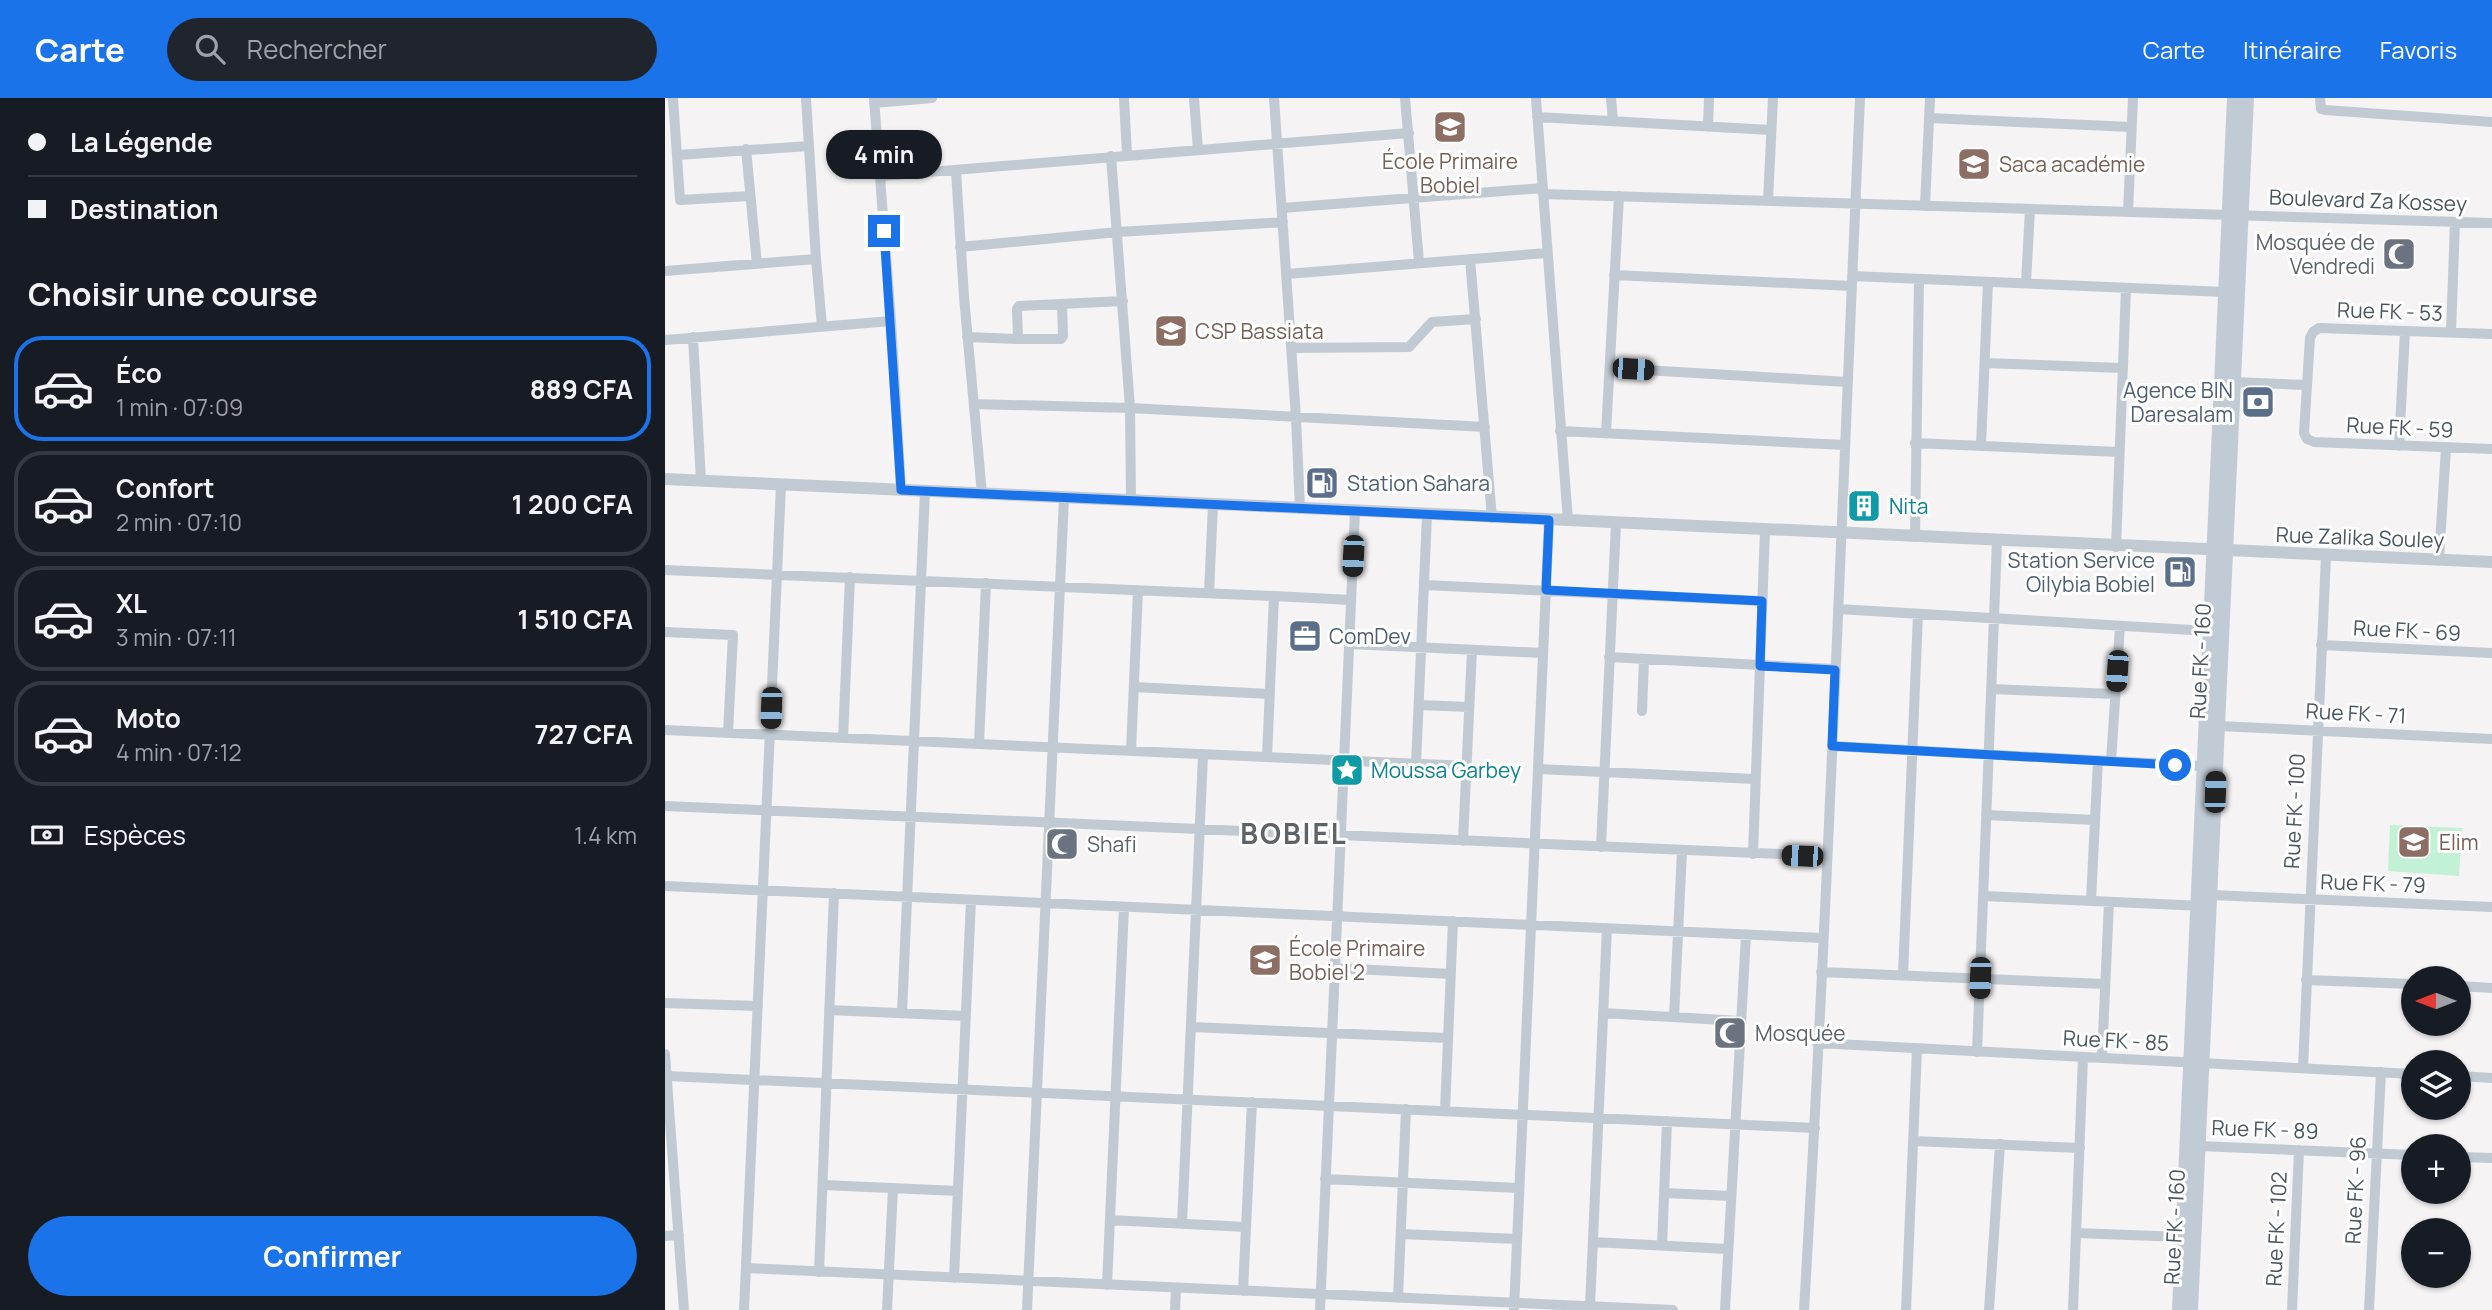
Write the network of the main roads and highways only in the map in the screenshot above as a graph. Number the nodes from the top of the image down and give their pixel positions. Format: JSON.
{"nodes":[{"id":1,"x":2234,"y":98,"type":"edge"},
{"id":2,"x":2247,"y":98,"type":"edge"},
{"id":3,"x":2236,"y":215,"type":"junction"},
{"id":4,"x":2219,"y":551,"type":"junction"},
{"id":5,"x":2206,"y":902,"type":"junction"},
{"id":6,"x":2196,"y":1063,"type":"junction"},
{"id":7,"x":2179,"y":1310,"type":"edge"},
{"id":8,"x":2191,"y":1310,"type":"edge"}],
"edges":[{"from":1,"to":3,"type":"main road","name":"Rue FK - 160"},
{"from":2,"to":3,"type":"main road","name":"Rue FK - 160"},
{"from":3,"to":4,"type":"main road","name":"Rue FK - 160"},
{"from":3,"to":4,"type":"main road","name":"Rue FK - 160"},
{"from":4,"to":5,"type":"main road","name":"Rue FK - 160"},
{"from":4,"to":5,"type":"main road","name":"Rue FK - 160"},
{"from":5,"to":6,"type":"main road","name":"Rue FK - 160"},
{"from":6,"to":7,"type":"main road","name":"Rue FK - 160"},
{"from":6,"to":8,"type":"main road","name":"Rue FK - 160"}]}
